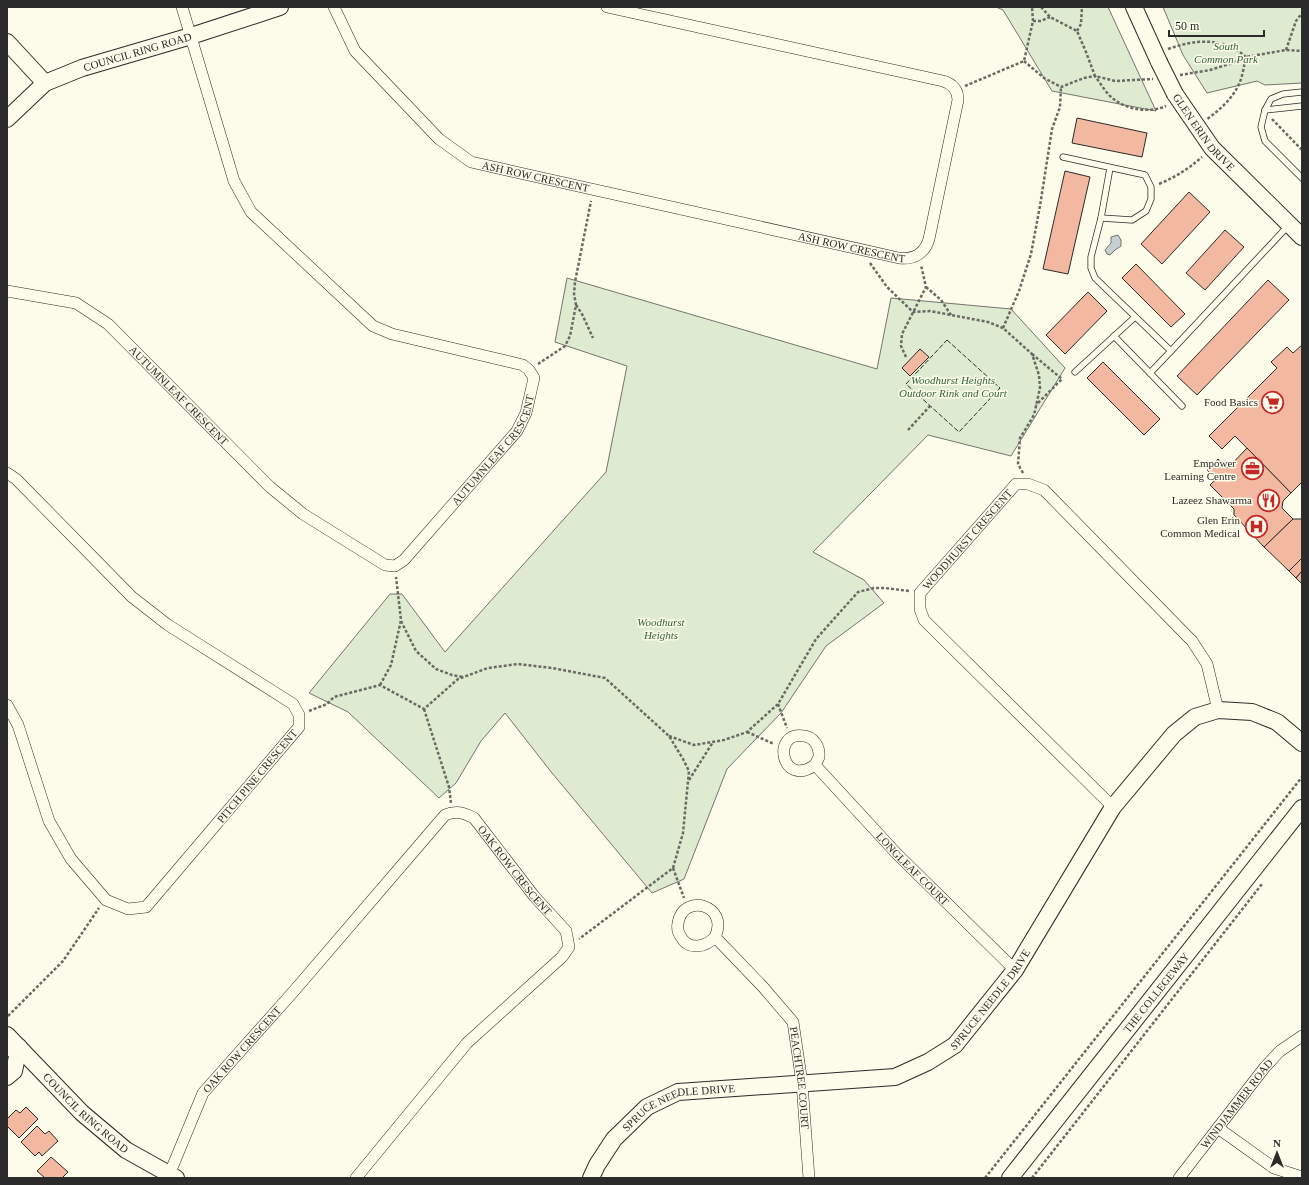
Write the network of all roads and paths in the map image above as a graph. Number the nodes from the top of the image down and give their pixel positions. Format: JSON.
{"nodes":[{"id":1,"x":182,"y":7,"type":"edge"},
{"id":2,"x":280,"y":7,"type":"edge"},
{"id":3,"x":334,"y":7,"type":"edge"},
{"id":4,"x":607,"y":7,"type":"edge"},
{"id":5,"x":1032,"y":7,"type":"edge"},
{"id":6,"x":1082,"y":7,"type":"edge"},
{"id":7,"x":1134,"y":7,"type":"edge"},
{"id":8,"x":1302,"y":13,"type":"edge"},
{"id":9,"x":1050,"y":17,"type":"dead end"},
{"id":10,"x":1033,"y":21,"type":"junction"},
{"id":11,"x":1077,"y":31,"type":"dead end"},
{"id":12,"x":191,"y":36,"type":"junction"},
{"id":13,"x":7,"y":42,"type":"edge"},
{"id":14,"x":1286,"y":50,"type":"dead end"},
{"id":15,"x":1157,"y":58,"type":"junction"},
{"id":16,"x":1024,"y":61,"type":"junction"},
{"id":17,"x":45,"y":83,"type":"junction"},
{"id":18,"x":1061,"y":87,"type":"junction"},
{"id":19,"x":956,"y":90,"type":"junction"},
{"id":20,"x":1302,"y":92,"type":"edge"},
{"id":21,"x":1177,"y":97,"type":"junction"},
{"id":22,"x":1302,"y":106,"type":"edge"},
{"id":23,"x":1265,"y":110,"type":"junction"},
{"id":24,"x":7,"y":119,"type":"edge"},
{"id":25,"x":1197,"y":127,"type":"junction"},
{"id":26,"x":1212,"y":148,"type":"junction"},
{"id":27,"x":1302,"y":150,"type":"edge"},
{"id":28,"x":1063,"y":157,"type":"dead end"},
{"id":29,"x":1110,"y":168,"type":"junction"},
{"id":30,"x":1302,"y":178,"type":"edge"},
{"id":31,"x":1151,"y":187,"type":"junction"},
{"id":32,"x":593,"y":189,"type":"junction"},
{"id":33,"x":1101,"y":218,"type":"junction"},
{"id":34,"x":1290,"y":225,"type":"junction"},
{"id":35,"x":1302,"y":237,"type":"edge"},
{"id":36,"x":861,"y":249,"type":"junction"},
{"id":37,"x":918,"y":255,"type":"junction"},
{"id":38,"x":926,"y":287,"type":"junction"},
{"id":39,"x":7,"y":291,"type":"edge"},
{"id":40,"x":576,"y":305,"type":"junction"},
{"id":41,"x":913,"y":312,"type":"junction"},
{"id":42,"x":951,"y":315,"type":"junction"},
{"id":43,"x":1135,"y":317,"type":"junction"},
{"id":44,"x":1004,"y":328,"type":"junction"},
{"id":45,"x":1114,"y":336,"type":"junction"},
{"id":46,"x":593,"y":338,"type":"dead end"},
{"id":47,"x":1171,"y":351,"type":"junction"},
{"id":48,"x":1032,"y":354,"type":"junction"},
{"id":49,"x":906,"y":357,"type":"dead end"},
{"id":50,"x":529,"y":370,"type":"junction"},
{"id":51,"x":1075,"y":372,"type":"dead end"},
{"id":52,"x":1150,"y":373,"type":"junction"},
{"id":53,"x":930,"y":406,"type":"dead end"},
{"id":54,"x":1036,"y":406,"type":"junction"},
{"id":55,"x":1182,"y":406,"type":"dead end"},
{"id":56,"x":908,"y":430,"type":"dead end"},
{"id":57,"x":7,"y":473,"type":"edge"},
{"id":58,"x":1028,"y":484,"type":"junction"},
{"id":59,"x":395,"y":566,"type":"junction"},
{"id":60,"x":920,"y":592,"type":"junction"},
{"id":61,"x":401,"y":620,"type":"junction"},
{"id":62,"x":464,"y":677,"type":"junction"},
{"id":63,"x":380,"y":685,"type":"junction"},
{"id":64,"x":778,"y":704,"type":"junction"},
{"id":65,"x":7,"y":705,"type":"edge"},
{"id":66,"x":424,"y":710,"type":"junction"},
{"id":67,"x":1218,"y":710,"type":"junction"},
{"id":68,"x":298,"y":715,"type":"junction"},
{"id":69,"x":747,"y":732,"type":"junction"},
{"id":70,"x":669,"y":736,"type":"junction"},
{"id":71,"x":788,"y":740,"type":"junction"},
{"id":72,"x":713,"y":742,"type":"junction"},
{"id":73,"x":1302,"y":743,"type":"edge"},
{"id":74,"x":814,"y":765,"type":"junction"},
{"id":75,"x":1302,"y":777,"type":"edge"},
{"id":76,"x":688,"y":780,"type":"junction"},
{"id":77,"x":1113,"y":807,"type":"junction"},
{"id":78,"x":1302,"y":808,"type":"edge"},
{"id":79,"x":452,"y":812,"type":"junction"},
{"id":80,"x":673,"y":868,"type":"junction"},
{"id":81,"x":1263,"y":883,"type":"dead end"},
{"id":82,"x":106,"y":900,"type":"junction"},
{"id":83,"x":688,"y":907,"type":"junction"},
{"id":84,"x":715,"y":937,"type":"junction"},
{"id":85,"x":569,"y":947,"type":"junction"},
{"id":86,"x":1016,"y":970,"type":"junction"},
{"id":87,"x":8,"y":1016,"type":"dead end"},
{"id":88,"x":7,"y":1035,"type":"edge"},
{"id":89,"x":1302,"y":1036,"type":"edge"},
{"id":90,"x":13,"y":1049,"type":"edge"},
{"id":91,"x":7,"y":1077,"type":"edge"},
{"id":92,"x":802,"y":1083,"type":"junction"},
{"id":93,"x":1218,"y":1128,"type":"junction"},
{"id":94,"x":172,"y":1176,"type":"edge"},
{"id":95,"x":1302,"y":1177,"type":"edge"},
{"id":96,"x":356,"y":1178,"type":"edge"},
{"id":97,"x":591,"y":1178,"type":"edge"},
{"id":98,"x":809,"y":1178,"type":"edge"},
{"id":99,"x":985,"y":1178,"type":"edge"},
{"id":100,"x":1010,"y":1178,"type":"edge"},
{"id":101,"x":1032,"y":1178,"type":"edge"},
{"id":102,"x":1179,"y":1178,"type":"edge"}],
"edges":[{"from":1,"to":12,"type":"street"},
{"from":2,"to":12,"type":"street","name":"COUNCIL RING ROAD"},
{"from":3,"to":32,"type":"street","name":"ASH ROW CRESCENT"},
{"from":4,"to":19,"type":"street"},
{"from":5,"to":10,"type":"path"},
{"from":6,"to":11,"type":"path"},
{"from":7,"to":15,"type":"street","name":"GLEN ERIN DRIVE"},
{"from":8,"to":14,"type":"path"},
{"from":9,"to":10,"type":"path"},
{"from":10,"to":16,"type":"path"},
{"from":12,"to":17,"type":"street","name":"COUNCIL RING ROAD"},
{"from":12,"to":50,"type":"street"},
{"from":13,"to":17,"type":"street"},
{"from":15,"to":21,"type":"street","name":"GLEN ERIN DRIVE","bridge":true},
{"from":15,"to":25,"type":"path"},
{"from":16,"to":18,"type":"path"},
{"from":16,"to":19,"type":"path"},
{"from":17,"to":24,"type":"street","name":"COUNCIL RING ROAD"},
{"from":18,"to":21,"type":"path"},
{"from":18,"to":44,"type":"path"},
{"from":19,"to":37,"type":"street","name":"ASH ROW CRESCENT"},
{"from":20,"to":23,"type":"lane"},
{"from":21,"to":25,"type":"street","name":"GLEN ERIN DRIVE"},
{"from":22,"to":23,"type":"lane"},
{"from":23,"to":27,"type":"path"},
{"from":23,"to":30,"type":"lane"},
{"from":25,"to":26,"type":"street","name":"GLEN ERIN DRIVE"},
{"from":26,"to":31,"type":"path"},
{"from":26,"to":34,"type":"street","name":"GLEN ERIN DRIVE"},
{"from":28,"to":29,"type":"lane"},
{"from":29,"to":31,"type":"lane"},
{"from":29,"to":33,"type":"lane"},
{"from":31,"to":33,"type":"lane"},
{"from":32,"to":36,"type":"street","name":"ASH ROW CRESCENT"},
{"from":32,"to":40,"type":"path"},
{"from":33,"to":43,"type":"lane"},
{"from":34,"to":35,"type":"street","name":"GLEN ERIN DRIVE"},
{"from":34,"to":47,"type":"lane"},
{"from":36,"to":37,"type":"street","name":"ASH ROW CRESCENT"},
{"from":36,"to":41,"type":"path"},
{"from":37,"to":38,"type":"path"},
{"from":38,"to":41,"type":"path"},
{"from":38,"to":42,"type":"path"},
{"from":39,"to":59,"type":"street","name":"AUTUMNLEAF CRESCENT"},
{"from":40,"to":46,"type":"path"},
{"from":40,"to":50,"type":"path"},
{"from":41,"to":42,"type":"path"},
{"from":41,"to":49,"type":"path"},
{"from":42,"to":44,"type":"path"},
{"from":43,"to":45,"type":"lane"},
{"from":43,"to":47,"type":"lane"},
{"from":44,"to":48,"type":"path"},
{"from":45,"to":51,"type":"lane"},
{"from":45,"to":52,"type":"lane"},
{"from":47,"to":52,"type":"lane"},
{"from":48,"to":54,"type":"path"},
{"from":48,"to":54,"type":"path"},
{"from":50,"to":59,"type":"street","name":"AUTUMNLEAF CRESCENT"},
{"from":52,"to":55,"type":"lane"},
{"from":53,"to":56,"type":"path"},
{"from":54,"to":58,"type":"path"},
{"from":57,"to":68,"type":"street","name":"PITCH PINE CRESCENT"},
{"from":58,"to":60,"type":"street","name":"WOODHURST CRESCENT"},
{"from":58,"to":67,"type":"street"},
{"from":59,"to":61,"type":"path"},
{"from":60,"to":64,"type":"path"},
{"from":60,"to":77,"type":"street","name":"WOODHURST CRESCENT"},
{"from":61,"to":62,"type":"path"},
{"from":61,"to":63,"type":"path"},
{"from":62,"to":66,"type":"path"},
{"from":62,"to":70,"type":"path"},
{"from":63,"to":66,"type":"path"},
{"from":63,"to":68,"type":"path"},
{"from":64,"to":69,"type":"path"},
{"from":64,"to":71,"type":"path"},
{"from":65,"to":82,"type":"street","name":"PITCH PINE CRESCENT"},
{"from":66,"to":79,"type":"path"},
{"from":67,"to":73,"type":"street","name":"SPRUCE NEEDLE DRIVE"},
{"from":67,"to":77,"type":"street","name":"SPRUCE NEEDLE DRIVE"},
{"from":68,"to":82,"type":"street","name":"PITCH PINE CRESCENT"},
{"from":69,"to":71,"type":"path"},
{"from":69,"to":72,"type":"path"},
{"from":70,"to":72,"type":"path"},
{"from":70,"to":76,"type":"path"},
{"from":71,"to":74,"type":"street"},
{"from":71,"to":74,"type":"street"},
{"from":72,"to":76,"type":"path"},
{"from":74,"to":86,"type":"street","name":"LONGLEAF COURT"},
{"from":75,"to":99,"type":"path"},
{"from":76,"to":80,"type":"path"},
{"from":77,"to":86,"type":"street","name":"SPRUCE NEEDLE DRIVE"},
{"from":78,"to":100,"type":"street","name":"THE COLLEGEWAY"},
{"from":79,"to":85,"type":"street","name":"OAK ROW CRESCENT"},
{"from":79,"to":94,"type":"street","name":"OAK ROW CRESCENT"},
{"from":80,"to":83,"type":"path"},
{"from":80,"to":85,"type":"path"},
{"from":81,"to":101,"type":"path"},
{"from":82,"to":87,"type":"path"},
{"from":83,"to":84,"type":"street"},
{"from":83,"to":84,"type":"street"},
{"from":84,"to":92,"type":"street","name":"PEACHTREE COURT"},
{"from":85,"to":96,"type":"street"},
{"from":86,"to":92,"type":"street","name":"SPRUCE NEEDLE DRIVE"},
{"from":88,"to":90,"type":"street","name":"COUNCIL RING ROAD"},
{"from":89,"to":93,"type":"street","name":"WINDJAMMER ROAD"},
{"from":90,"to":91,"type":"street"},
{"from":90,"to":94,"type":"street","name":"COUNCIL RING ROAD"},
{"from":92,"to":97,"type":"street","name":"SPRUCE NEEDLE DRIVE"},
{"from":92,"to":98,"type":"street","name":"PEACHTREE COURT"},
{"from":93,"to":95,"type":"street"},
{"from":93,"to":102,"type":"street","name":"WINDJAMMER ROAD"}]}
